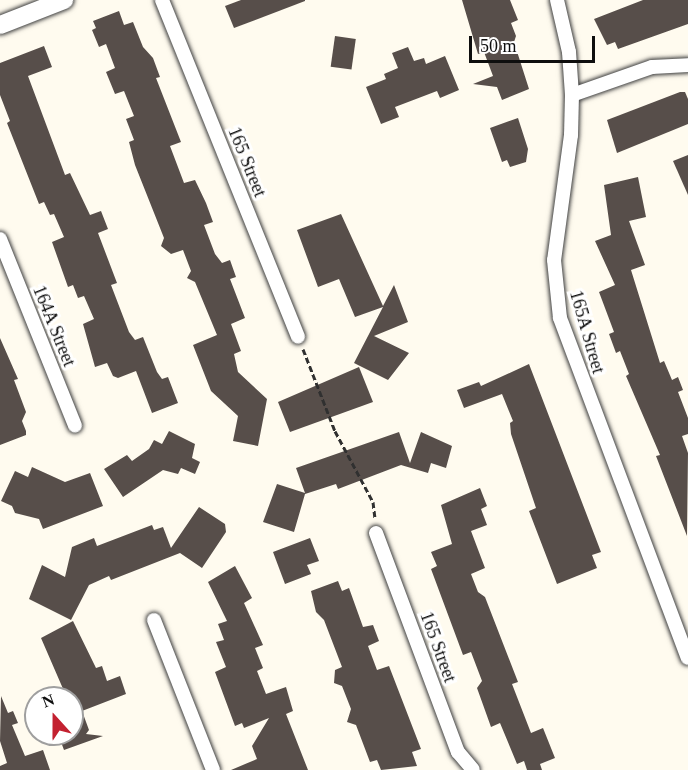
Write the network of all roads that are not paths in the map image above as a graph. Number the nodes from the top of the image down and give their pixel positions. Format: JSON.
{"nodes":[{"id":1,"x":64,"y":0,"type":"edge"},
{"id":2,"x":162,"y":0,"type":"edge"},
{"id":3,"x":558,"y":0,"type":"edge"},
{"id":4,"x":0,"y":25,"type":"edge"},
{"id":5,"x":688,"y":65,"type":"edge"},
{"id":6,"x":572,"y":94,"type":"junction"},
{"id":7,"x":0,"y":239,"type":"edge"},
{"id":8,"x":298,"y":337,"type":"road end"},
{"id":9,"x":75,"y":426,"type":"dead end"},
{"id":10,"x":376,"y":533,"type":"road end"},
{"id":11,"x":154,"y":620,"type":"dead end"},
{"id":12,"x":688,"y":658,"type":"edge"},
{"id":13,"x":213,"y":770,"type":"edge"},
{"id":14,"x":473,"y":770,"type":"edge"}],
"edges":[{"from":1,"to":4,"type":"street"},
{"from":2,"to":8,"type":"street","name":"165 Street"},
{"from":3,"to":6,"type":"street","name":"165A Street"},
{"from":5,"to":6,"type":"street"},
{"from":6,"to":12,"type":"street","name":"165A Street"},
{"from":7,"to":9,"type":"street","name":"164A Street"},
{"from":10,"to":14,"type":"street","name":"165 Street"},
{"from":11,"to":13,"type":"street"}]}
